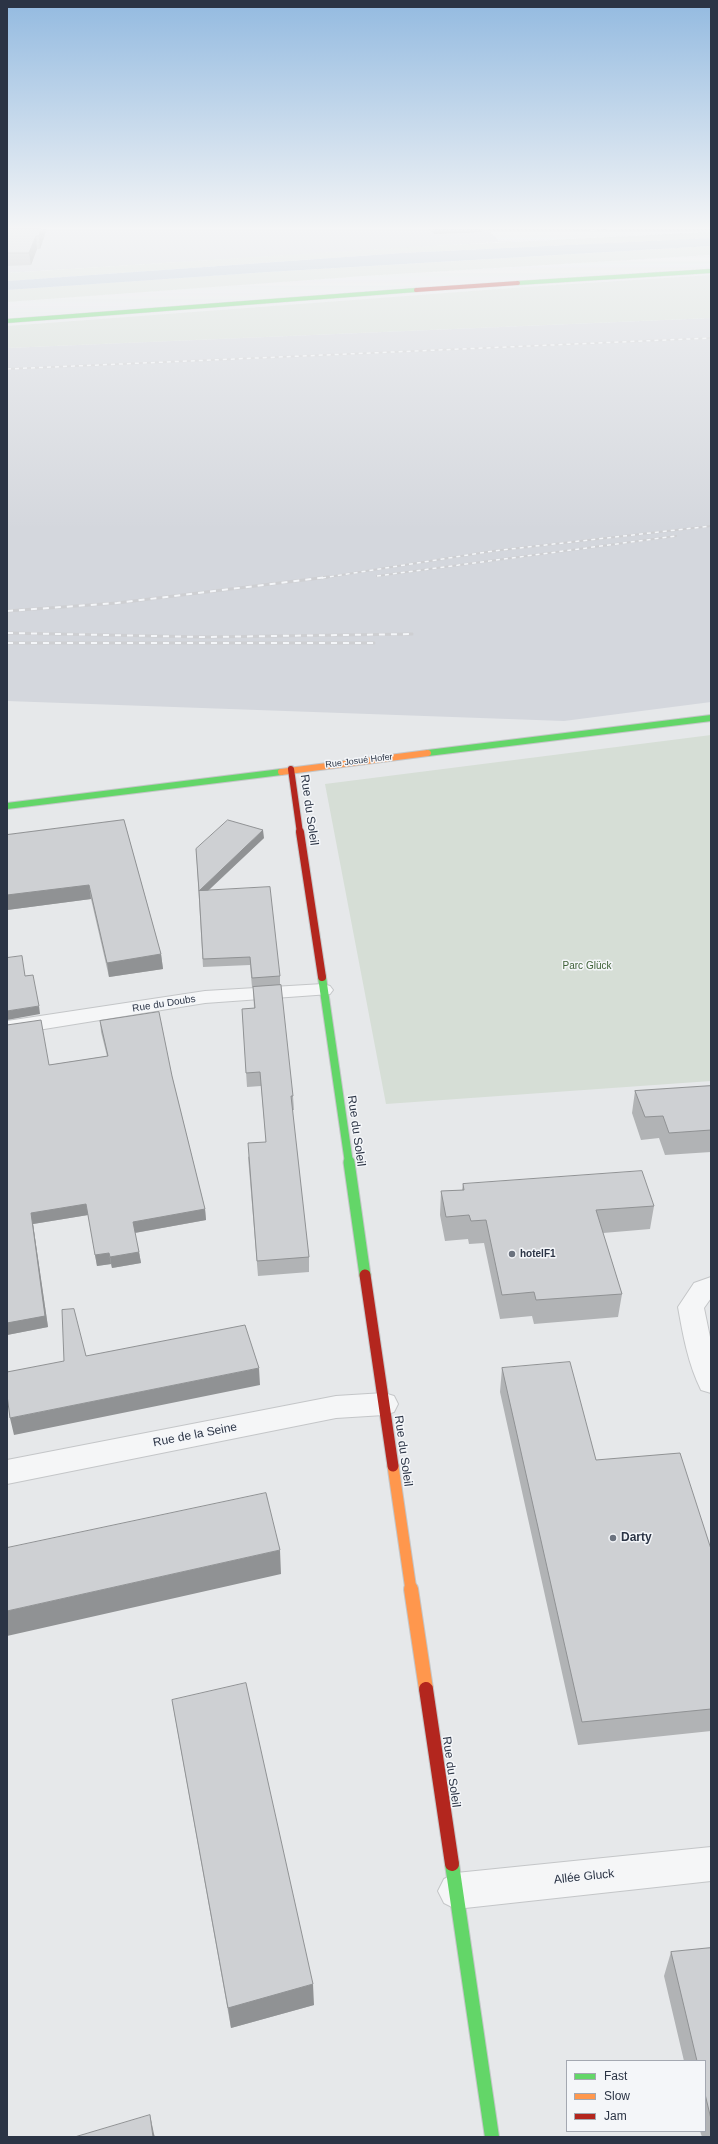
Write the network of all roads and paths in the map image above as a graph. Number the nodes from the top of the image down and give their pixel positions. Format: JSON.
{"nodes":[{"id":1,"x":711,"y":718,"type":"edge"},
{"id":2,"x":291,"y":769,"type":"junction"},
{"id":3,"x":7,"y":806,"type":"edge"},
{"id":4,"x":323,"y":990,"type":"junction"},
{"id":5,"x":7,"y":1028,"type":"edge"},
{"id":6,"x":711,"y":1286,"type":"edge"},
{"id":7,"x":711,"y":1382,"type":"edge"},
{"id":8,"x":384,"y":1404,"type":"junction"},
{"id":9,"x":7,"y":1472,"type":"edge"},
{"id":10,"x":711,"y":1864,"type":"edge"},
{"id":11,"x":456,"y":1891,"type":"junction"},
{"id":12,"x":492,"y":2137,"type":"edge"}],
"edges":[{"from":1,"to":2,"type":"main road","name":"Rue Josué Hofer"},
{"from":2,"to":3,"type":"main road","name":"Rue Josué Hofer"},
{"from":2,"to":4,"type":"main road","name":"Rue du Soleil"},
{"from":4,"to":5,"type":"street","name":"Rue du Doubs"},
{"from":4,"to":8,"type":"main road","name":"Rue du Soleil"},
{"from":6,"to":7,"type":"street"},
{"from":8,"to":9,"type":"street","name":"Rue de la Seine"},
{"from":8,"to":11,"type":"main road","name":"Rue du Soleil"},
{"from":10,"to":11,"type":"street","name":"Allée Gluck"},
{"from":11,"to":12,"type":"main road","name":"Rue du Soleil"}]}
